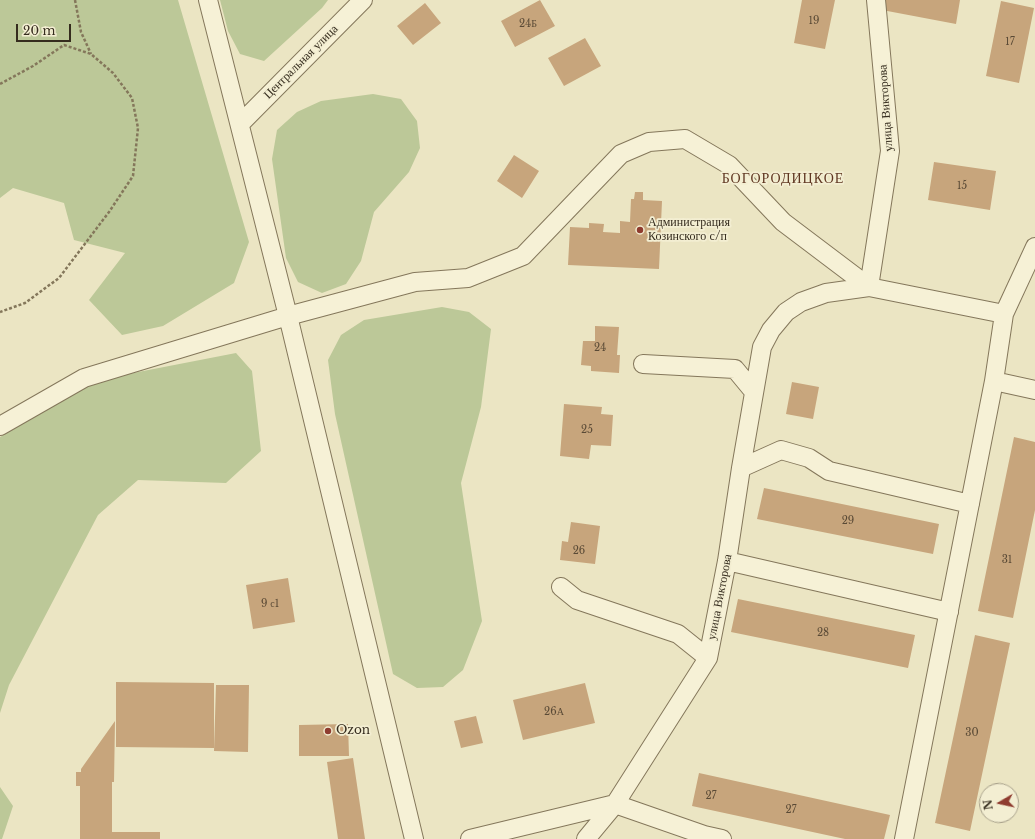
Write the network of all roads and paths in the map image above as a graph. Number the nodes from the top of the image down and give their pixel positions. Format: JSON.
{"nodes":[{"id":1,"x":75,"y":0,"type":"edge"},
{"id":2,"x":208,"y":0,"type":"edge"},
{"id":3,"x":363,"y":0,"type":"edge"},
{"id":4,"x":876,"y":0,"type":"edge"},
{"id":5,"x":91,"y":54,"type":"junction"},
{"id":6,"x":0,"y":84,"type":"edge"},
{"id":7,"x":240,"y":124,"type":"junction"},
{"id":8,"x":1035,"y":247,"type":"edge"},
{"id":9,"x":869,"y":287,"type":"junction"},
{"id":10,"x":0,"y":312,"type":"edge"},
{"id":11,"x":1004,"y":314,"type":"junction"},
{"id":12,"x":288,"y":316,"type":"junction"},
{"id":13,"x":643,"y":364,"type":"dead end"},
{"id":14,"x":994,"y":381,"type":"junction"},
{"id":15,"x":1035,"y":390,"type":"edge"},
{"id":16,"x":754,"y":392,"type":"junction"},
{"id":17,"x":0,"y":426,"type":"edge"},
{"id":18,"x":741,"y":468,"type":"junction"},
{"id":19,"x":970,"y":504,"type":"junction"},
{"id":20,"x":727,"y":561,"type":"junction"},
{"id":21,"x":561,"y":587,"type":"dead end"},
{"id":22,"x":949,"y":612,"type":"junction"},
{"id":23,"x":708,"y":658,"type":"junction"},
{"id":24,"x":615,"y":804,"type":"junction"},
{"id":25,"x":414,"y":839,"type":"edge"},
{"id":26,"x":470,"y":839,"type":"edge"},
{"id":27,"x":586,"y":839,"type":"edge"},
{"id":28,"x":722,"y":839,"type":"edge"},
{"id":29,"x":904,"y":839,"type":"edge"}],
"edges":[{"from":1,"to":5,"type":"path"},
{"from":2,"to":7,"type":"street"},
{"from":3,"to":7,"type":"street","name":"Центральная улица"},
{"from":4,"to":9,"type":"street","name":"улица Викторова"},
{"from":5,"to":6,"type":"path"},
{"from":5,"to":10,"type":"path"},
{"from":7,"to":12,"type":"street"},
{"from":8,"to":11,"type":"street"},
{"from":9,"to":11,"type":"street","name":"улица Викторова"},
{"from":9,"to":12,"type":"street"},
{"from":9,"to":16,"type":"street","name":"улица Викторова"},
{"from":11,"to":14,"type":"street"},
{"from":12,"to":17,"type":"street"},
{"from":12,"to":25,"type":"street"},
{"from":13,"to":16,"type":"street"},
{"from":14,"to":15,"type":"street"},
{"from":14,"to":19,"type":"street"},
{"from":16,"to":18,"type":"street","name":"улица Викторова"},
{"from":18,"to":19,"type":"street"},
{"from":18,"to":20,"type":"street","name":"улица Викторова"},
{"from":19,"to":22,"type":"street"},
{"from":20,"to":22,"type":"street"},
{"from":20,"to":23,"type":"street","name":"улица Викторова"},
{"from":21,"to":23,"type":"street"},
{"from":22,"to":29,"type":"street"},
{"from":23,"to":24,"type":"street","name":"улица Викторова"},
{"from":24,"to":26,"type":"street"},
{"from":24,"to":27,"type":"street","name":"улица Викторова"},
{"from":24,"to":28,"type":"street"}]}
